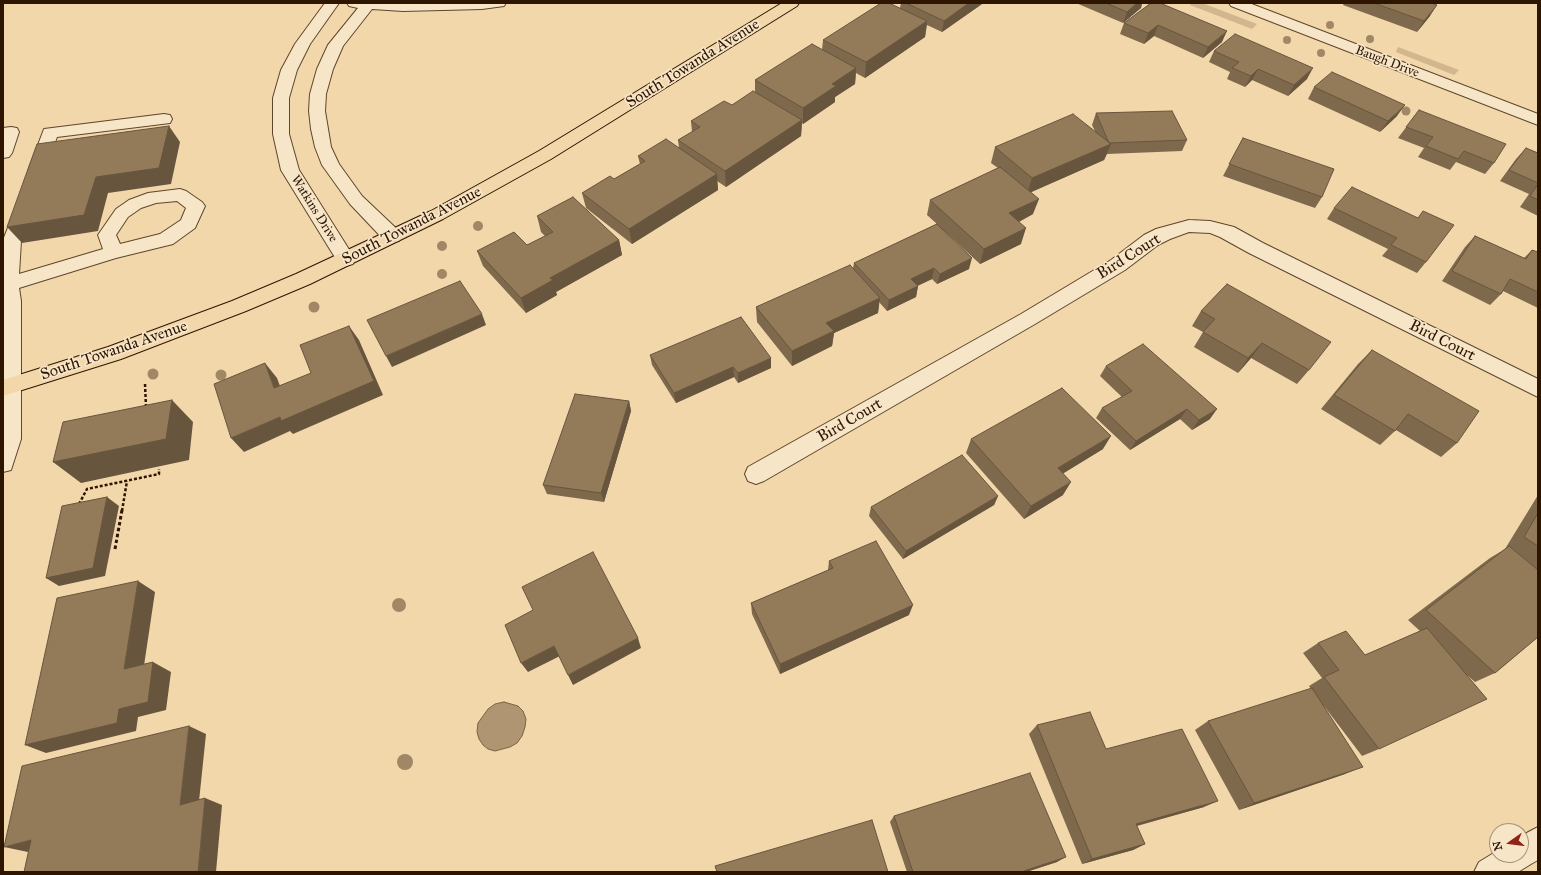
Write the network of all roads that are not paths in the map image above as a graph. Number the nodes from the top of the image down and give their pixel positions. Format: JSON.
{"nodes":[{"id":1,"x":332,"y":3,"type":"edge"},
{"id":2,"x":351,"y":3,"type":"edge"},
{"id":3,"x":499,"y":3,"type":"edge"},
{"id":4,"x":792,"y":3,"type":"edge"},
{"id":5,"x":1236,"y":3,"type":"edge"},
{"id":6,"x":368,"y":4,"type":"junction"},
{"id":7,"x":1267,"y":8,"type":"edge"},
{"id":8,"x":164,"y":118,"type":"dead end"},
{"id":9,"x":1538,"y":120,"type":"edge"},
{"id":10,"x":3,"y":133,"type":"edge"},
{"id":11,"x":3,"y":152,"type":"edge"},
{"id":12,"x":392,"y":236,"type":"junction"},
{"id":13,"x":114,"y":252,"type":"dead end"},
{"id":14,"x":346,"y":259,"type":"junction"},
{"id":15,"x":8,"y":296,"type":"edge"},
{"id":16,"x":6,"y":387,"type":"edge"},
{"id":17,"x":1538,"y":389,"type":"edge"},
{"id":18,"x":3,"y":463,"type":"edge"},
{"id":19,"x":756,"y":474,"type":"dead end"},
{"id":20,"x":1538,"y":842,"type":"edge"},
{"id":21,"x":1529,"y":848,"type":"edge"},
{"id":22,"x":1504,"y":863,"type":"edge"},
{"id":23,"x":1489,"y":872,"type":"edge"}],
"edges":[{"from":1,"to":14,"type":"street","name":"Watkins Drive"},
{"from":2,"to":6,"type":"street"},
{"from":3,"to":6,"type":"street"},
{"from":4,"to":12,"type":"main road","name":"South Towanda Avenue"},
{"from":5,"to":7,"type":"street","name":"Baugh Drive"},
{"from":6,"to":12,"type":"street"},
{"from":7,"to":9,"type":"street","name":"Baugh Drive"},
{"from":8,"to":15,"type":"street"},
{"from":10,"to":11,"type":"street"},
{"from":12,"to":14,"type":"main road","name":"South Towanda Avenue"},
{"from":13,"to":15,"type":"street"},
{"from":14,"to":16,"type":"main road","name":"South Towanda Avenue"},
{"from":15,"to":16,"type":"street"},
{"from":16,"to":18,"type":"street"},
{"from":17,"to":19,"type":"street","name":"Bird Court"},
{"from":20,"to":21,"type":"street"},
{"from":22,"to":23,"type":"street"}]}
